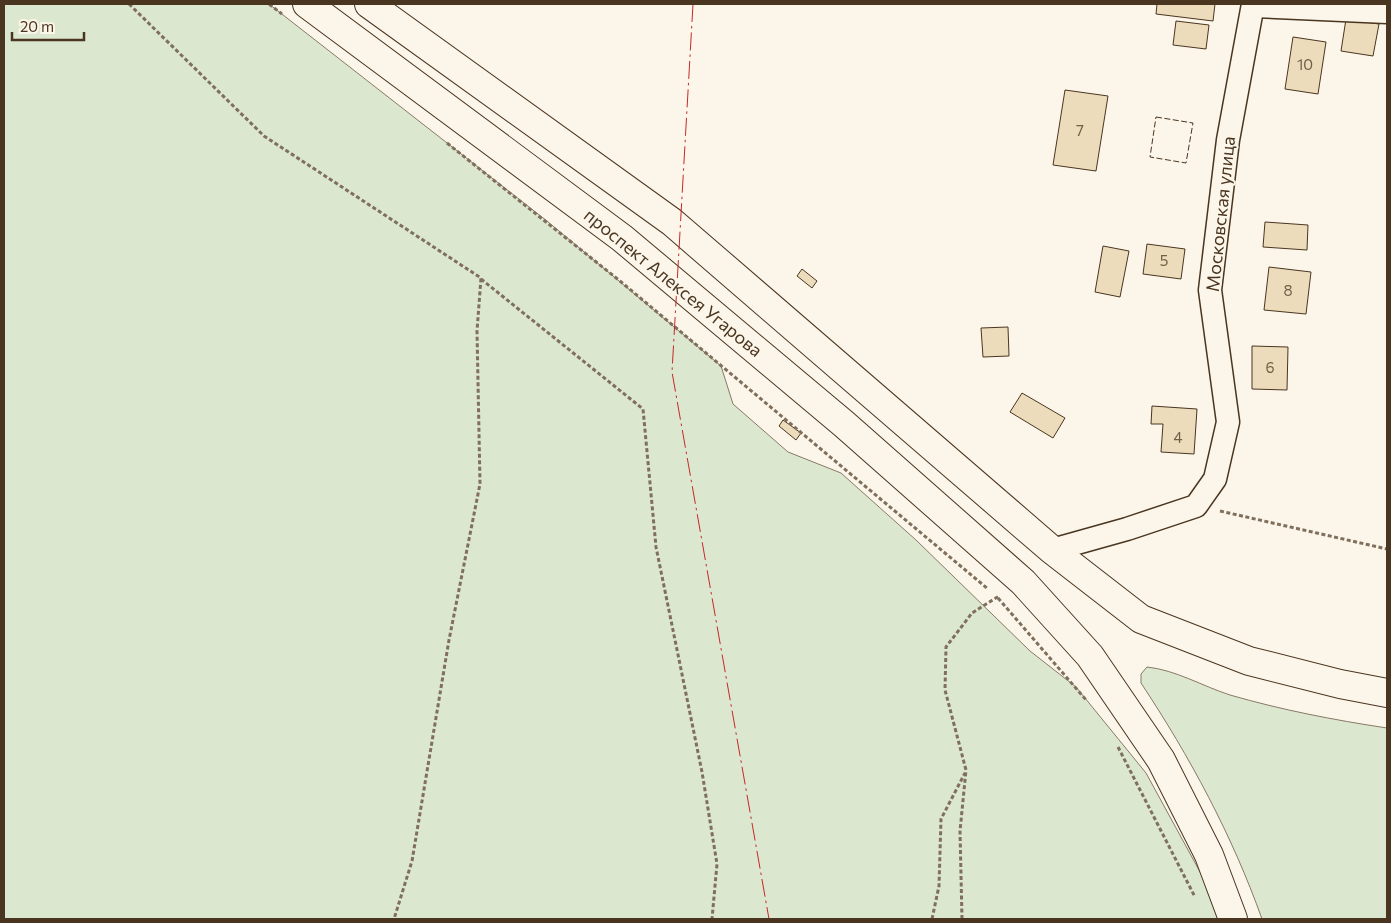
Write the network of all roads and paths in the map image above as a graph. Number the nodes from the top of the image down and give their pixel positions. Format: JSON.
{"nodes":[{"id":1,"x":129,"y":4,"type":"edge"},
{"id":2,"x":269,"y":4,"type":"edge"},
{"id":3,"x":369,"y":4,"type":"edge"},
{"id":4,"x":1253,"y":5,"type":"edge"},
{"id":5,"x":315,"y":11,"type":"edge"},
{"id":6,"x":1387,"y":12,"type":"edge"},
{"id":7,"x":445,"y":142,"type":"dead end"},
{"id":8,"x":481,"y":278,"type":"junction"},
{"id":9,"x":1196,"y":506,"type":"junction"},
{"id":10,"x":1387,"y":549,"type":"edge"},
{"id":11,"x":1052,"y":550,"type":"junction"},
{"id":12,"x":1023,"y":582,"type":"junction"},
{"id":13,"x":998,"y":597,"type":"junction"},
{"id":14,"x":1387,"y":693,"type":"edge"},
{"id":15,"x":1087,"y":702,"type":"dead end"},
{"id":16,"x":1116,"y":742,"type":"dead end"},
{"id":17,"x":966,"y":770,"type":"junction"},
{"id":18,"x":1196,"y":900,"type":"dead end"},
{"id":19,"x":394,"y":919,"type":"edge"},
{"id":20,"x":712,"y":919,"type":"edge"},
{"id":21,"x":932,"y":919,"type":"edge"},
{"id":22,"x":962,"y":919,"type":"edge"},
{"id":23,"x":1233,"y":919,"type":"edge"}],
"edges":[{"from":1,"to":8,"type":"path"},
{"from":2,"to":5,"type":"path"},
{"from":3,"to":11,"type":"main road"},
{"from":4,"to":6,"type":"street"},
{"from":4,"to":9,"type":"street","name":"Московская улица"},
{"from":5,"to":12,"type":"main road","name":"проспект Алексея Угарова"},
{"from":7,"to":13,"type":"path"},
{"from":8,"to":19,"type":"path"},
{"from":8,"to":20,"type":"path"},
{"from":9,"to":10,"type":"path"},
{"from":9,"to":11,"type":"street"},
{"from":11,"to":12,"type":"main road"},
{"from":11,"to":14,"type":"main road"},
{"from":12,"to":13,"type":"path"},
{"from":12,"to":23,"type":"main road","name":"проспект Алексея Угарова"},
{"from":13,"to":15,"type":"path"},
{"from":13,"to":17,"type":"path"},
{"from":16,"to":18,"type":"path"},
{"from":17,"to":21,"type":"path"},
{"from":17,"to":22,"type":"path"}]}
